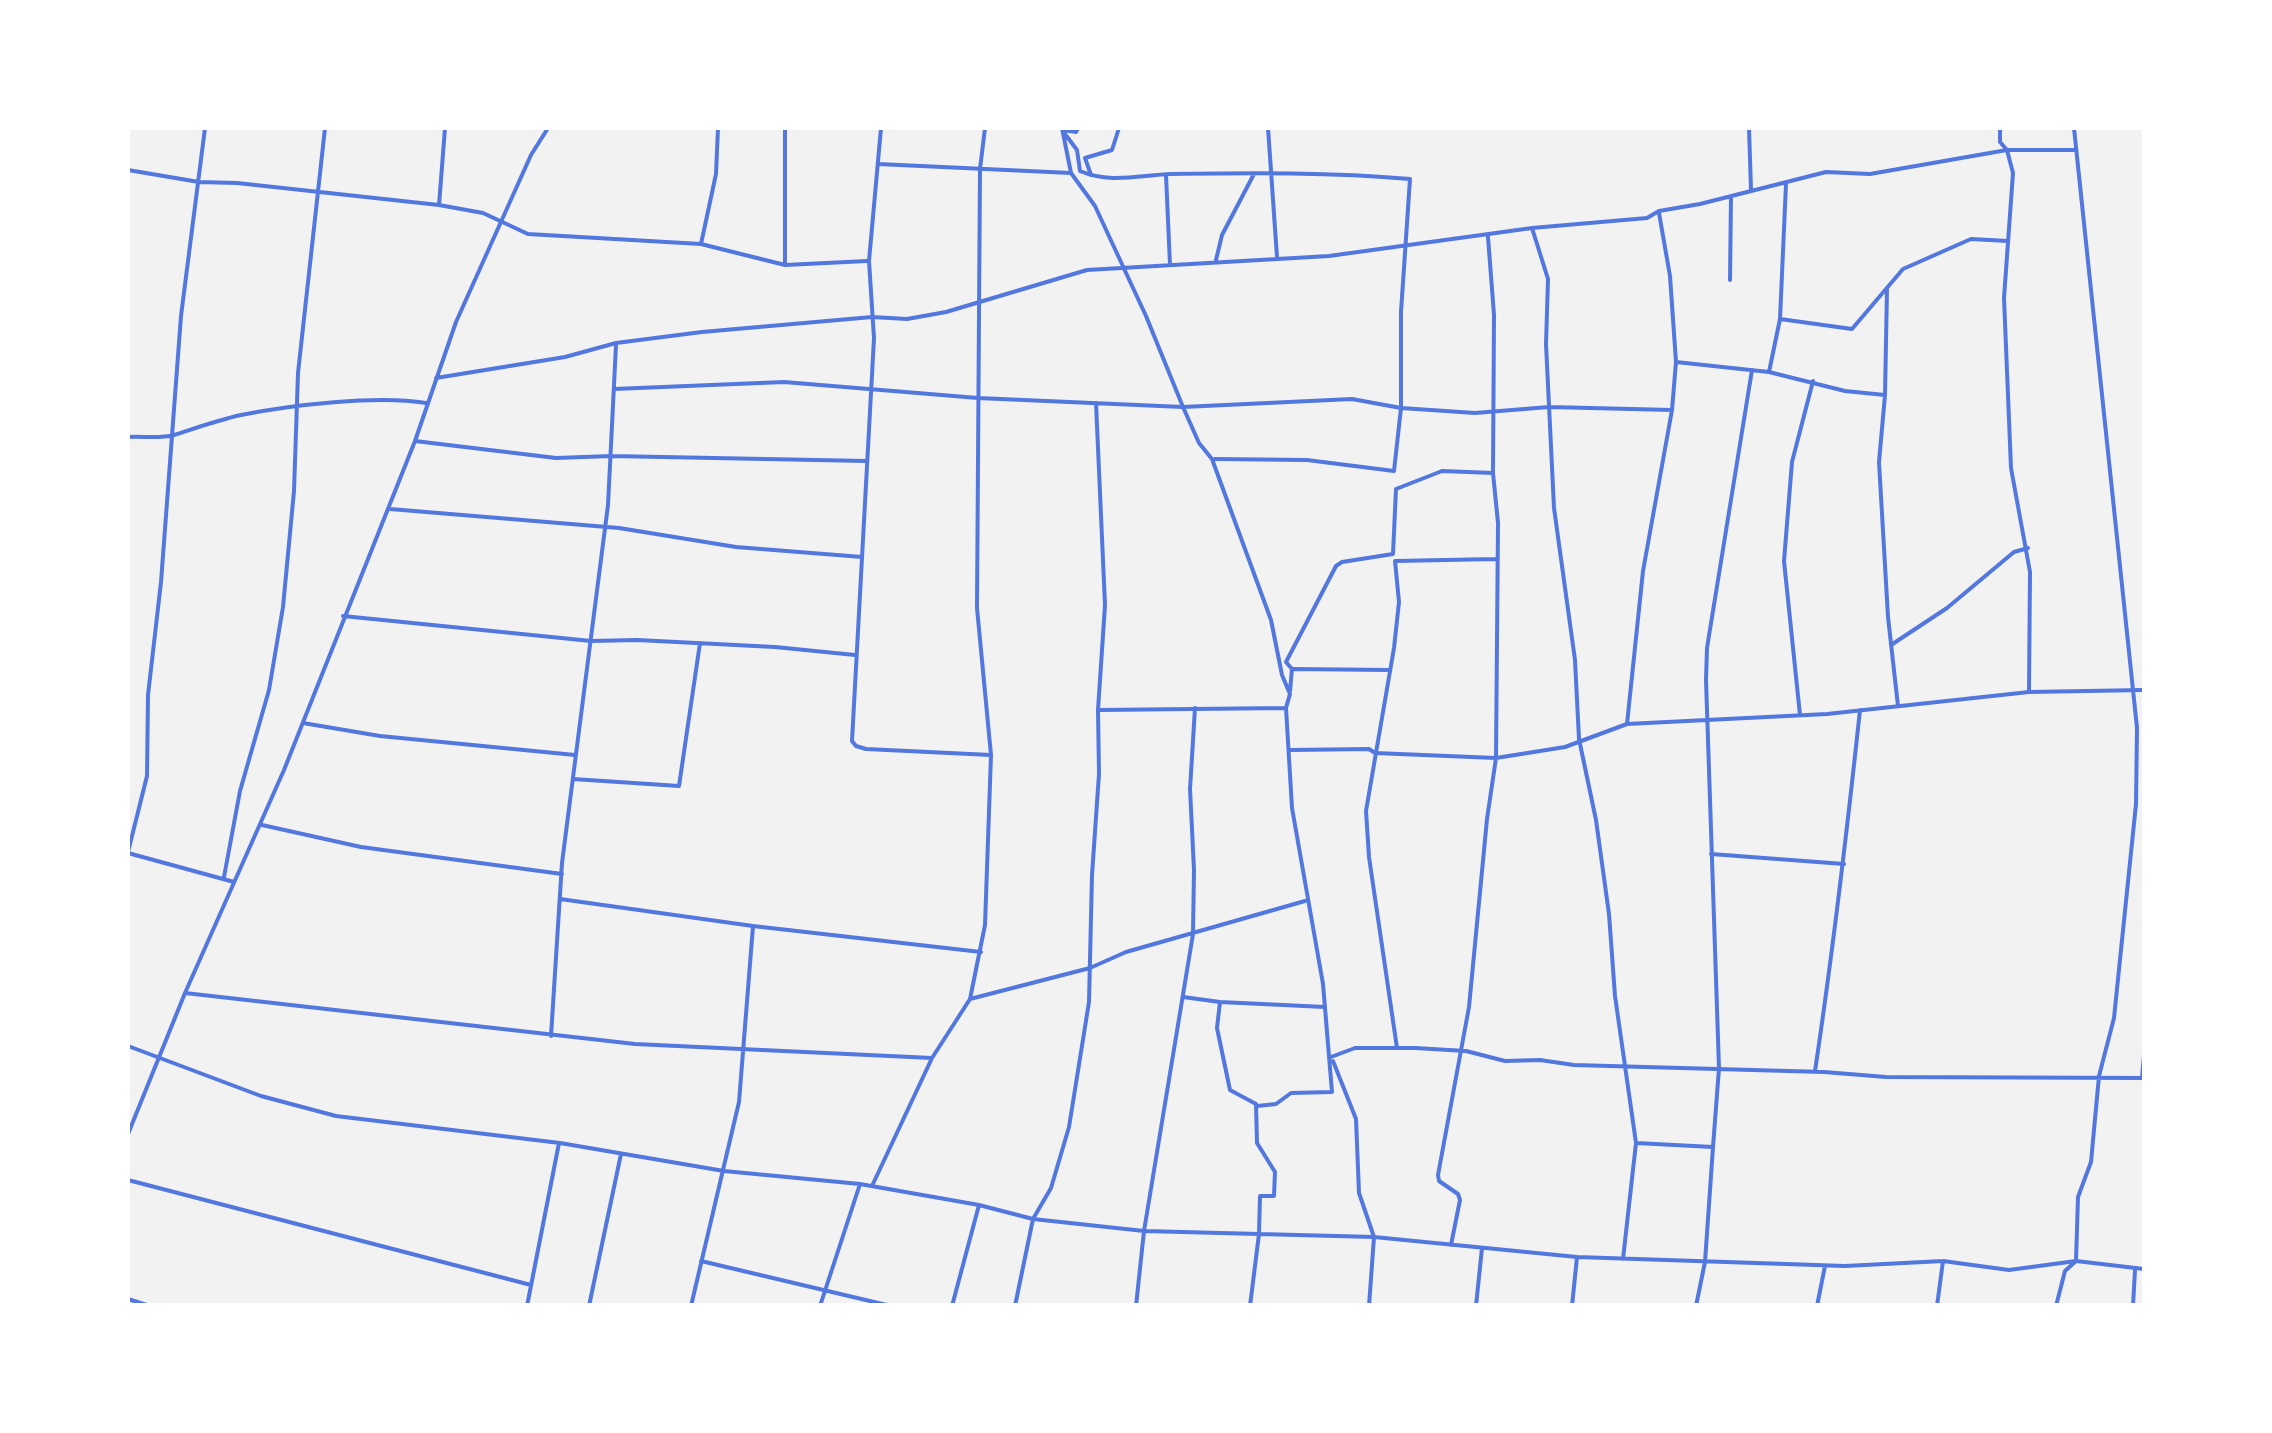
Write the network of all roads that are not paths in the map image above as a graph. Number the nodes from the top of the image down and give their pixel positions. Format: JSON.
{"nodes":[{"id":1,"x":205,"y":128,"type":"edge"},
{"id":2,"x":325,"y":128,"type":"edge"},
{"id":3,"x":445,"y":128,"type":"edge"},
{"id":4,"x":548,"y":128,"type":"edge"},
{"id":5,"x":718,"y":128,"type":"edge"},
{"id":6,"x":784,"y":128,"type":"edge"},
{"id":7,"x":881,"y":128,"type":"edge"},
{"id":8,"x":985,"y":128,"type":"edge"},
{"id":9,"x":1078,"y":128,"type":"edge"},
{"id":10,"x":1119,"y":128,"type":"edge"},
{"id":11,"x":1268,"y":128,"type":"edge"},
{"id":12,"x":1749,"y":128,"type":"edge"},
{"id":13,"x":2000,"y":128,"type":"edge"},
{"id":14,"x":2074,"y":128,"type":"edge"},
{"id":15,"x":1063,"y":129,"type":"edge"},
{"id":16,"x":2007,"y":150,"type":"junction"},
{"id":17,"x":2076,"y":150,"type":"junction"},
{"id":18,"x":128,"y":160,"type":"edge"},
{"id":19,"x":878,"y":164,"type":"junction"},
{"id":20,"x":980,"y":169,"type":"junction"},
{"id":21,"x":128,"y":170,"type":"edge"},
{"id":22,"x":1072,"y":173,"type":"junction"},
{"id":23,"x":1270,"y":173,"type":"junction"},
{"id":24,"x":1166,"y":174,"type":"junction"},
{"id":25,"x":1254,"y":174,"type":"junction"},
{"id":26,"x":1091,"y":176,"type":"junction"},
{"id":27,"x":199,"y":182,"type":"junction"},
{"id":28,"x":1786,"y":182,"type":"junction"},
{"id":29,"x":1751,"y":190,"type":"junction"},
{"id":30,"x":318,"y":192,"type":"junction"},
{"id":31,"x":1732,"y":196,"type":"junction"},
{"id":32,"x":439,"y":205,"type":"junction"},
{"id":33,"x":1659,"y":211,"type":"junction"},
{"id":34,"x":501,"y":222,"type":"junction"},
{"id":35,"x":1532,"y":228,"type":"junction"},
{"id":36,"x":1488,"y":236,"type":"junction"},
{"id":37,"x":2008,"y":242,"type":"junction"},
{"id":38,"x":701,"y":244,"type":"junction"},
{"id":39,"x":1408,"y":246,"type":"junction"},
{"id":40,"x":1278,"y":259,"type":"junction"},
{"id":41,"x":1216,"y":260,"type":"junction"},
{"id":42,"x":869,"y":261,"type":"junction"},
{"id":43,"x":786,"y":265,"type":"junction"},
{"id":44,"x":1170,"y":265,"type":"junction"},
{"id":45,"x":1125,"y":270,"type":"junction"},
{"id":46,"x":1730,"y":280,"type":"dead end"},
{"id":47,"x":1887,"y":289,"type":"junction"},
{"id":48,"x":978,"y":303,"type":"junction"},
{"id":49,"x":872,"y":317,"type":"junction"},
{"id":50,"x":1780,"y":319,"type":"junction"},
{"id":51,"x":616,"y":344,"type":"junction"},
{"id":52,"x":1676,"y":362,"type":"junction"},
{"id":53,"x":1752,"y":370,"type":"junction"},
{"id":54,"x":1769,"y":372,"type":"junction"},
{"id":55,"x":436,"y":378,"type":"junction"},
{"id":56,"x":1812,"y":381,"type":"junction"},
{"id":57,"x":614,"y":389,"type":"junction"},
{"id":58,"x":870,"y":390,"type":"junction"},
{"id":59,"x":1885,"y":395,"type":"junction"},
{"id":60,"x":978,"y":398,"type":"junction"},
{"id":61,"x":426,"y":403,"type":"junction"},
{"id":62,"x":1096,"y":403,"type":"junction"},
{"id":63,"x":1183,"y":407,"type":"junction"},
{"id":64,"x":1401,"y":408,"type":"junction"},
{"id":65,"x":1549,"y":408,"type":"junction"},
{"id":66,"x":297,"y":409,"type":"junction"},
{"id":67,"x":1672,"y":410,"type":"junction"},
{"id":68,"x":1496,"y":413,"type":"junction"},
{"id":69,"x":171,"y":436,"type":"junction"},
{"id":70,"x":128,"y":437,"type":"edge"},
{"id":71,"x":415,"y":441,"type":"junction"},
{"id":72,"x":611,"y":456,"type":"junction"},
{"id":73,"x":1212,"y":458,"type":"junction"},
{"id":74,"x":867,"y":460,"type":"junction"},
{"id":75,"x":1493,"y":472,"type":"junction"},
{"id":76,"x":1396,"y":488,"type":"junction"},
{"id":77,"x":388,"y":509,"type":"junction"},
{"id":78,"x":605,"y":527,"type":"junction"},
{"id":79,"x":2028,"y":548,"type":"junction"},
{"id":80,"x":862,"y":556,"type":"junction"},
{"id":81,"x":1496,"y":559,"type":"junction"},
{"id":82,"x":1395,"y":561,"type":"junction"},
{"id":83,"x":343,"y":616,"type":"junction"},
{"id":84,"x":591,"y":641,"type":"junction"},
{"id":85,"x":700,"y":643,"type":"junction"},
{"id":86,"x":1891,"y":646,"type":"junction"},
{"id":87,"x":855,"y":656,"type":"junction"},
{"id":88,"x":1292,"y":669,"type":"junction"},
{"id":89,"x":1388,"y":670,"type":"junction"},
{"id":90,"x":2132,"y":688,"type":"junction"},
{"id":91,"x":2144,"y":690,"type":"edge"},
{"id":92,"x":2029,"y":692,"type":"junction"},
{"id":93,"x":1290,"y":694,"type":"junction"},
{"id":94,"x":1898,"y":706,"type":"junction"},
{"id":95,"x":1195,"y":708,"type":"junction"},
{"id":96,"x":1286,"y":708,"type":"junction"},
{"id":97,"x":1098,"y":710,"type":"junction"},
{"id":98,"x":1860,"y":710,"type":"junction"},
{"id":99,"x":1800,"y":716,"type":"junction"},
{"id":100,"x":1706,"y":720,"type":"junction"},
{"id":101,"x":303,"y":723,"type":"junction"},
{"id":102,"x":1627,"y":724,"type":"junction"},
{"id":103,"x":1580,"y":739,"type":"junction"},
{"id":104,"x":1290,"y":750,"type":"junction"},
{"id":105,"x":1375,"y":752,"type":"junction"},
{"id":106,"x":991,"y":755,"type":"junction"},
{"id":107,"x":576,"y":756,"type":"junction"},
{"id":108,"x":1496,"y":758,"type":"junction"},
{"id":109,"x":572,"y":779,"type":"junction"},
{"id":110,"x":262,"y":825,"type":"junction"},
{"id":111,"x":128,"y":853,"type":"edge"},
{"id":112,"x":1711,"y":854,"type":"junction"},
{"id":113,"x":1844,"y":864,"type":"junction"},
{"id":114,"x":562,"y":874,"type":"junction"},
{"id":115,"x":224,"y":877,"type":"junction"},
{"id":116,"x":236,"y":883,"type":"junction"},
{"id":117,"x":560,"y":899,"type":"junction"},
{"id":118,"x":1306,"y":900,"type":"junction"},
{"id":119,"x":753,"y":926,"type":"junction"},
{"id":120,"x":1193,"y":934,"type":"junction"},
{"id":121,"x":981,"y":952,"type":"junction"},
{"id":122,"x":1090,"y":968,"type":"junction"},
{"id":123,"x":186,"y":993,"type":"junction"},
{"id":124,"x":1183,"y":997,"type":"junction"},
{"id":125,"x":970,"y":998,"type":"junction"},
{"id":126,"x":1220,"y":1002,"type":"junction"},
{"id":127,"x":1326,"y":1008,"type":"junction"},
{"id":128,"x":551,"y":1036,"type":"junction"},
{"id":129,"x":128,"y":1046,"type":"edge"},
{"id":130,"x":1397,"y":1048,"type":"junction"},
{"id":131,"x":741,"y":1050,"type":"junction"},
{"id":132,"x":1459,"y":1050,"type":"junction"},
{"id":133,"x":2144,"y":1055,"type":"edge"},
{"id":134,"x":160,"y":1056,"type":"junction"},
{"id":135,"x":1331,"y":1057,"type":"junction"},
{"id":136,"x":932,"y":1058,"type":"junction"},
{"id":137,"x":1624,"y":1065,"type":"junction"},
{"id":138,"x":1719,"y":1068,"type":"junction"},
{"id":139,"x":1815,"y":1072,"type":"junction"},
{"id":140,"x":2099,"y":1076,"type":"junction"},
{"id":141,"x":2143,"y":1078,"type":"edge"},
{"id":142,"x":1257,"y":1106,"type":"junction"},
{"id":143,"x":128,"y":1134,"type":"edge"},
{"id":144,"x":560,"y":1143,"type":"junction"},
{"id":145,"x":1636,"y":1143,"type":"junction"},
{"id":146,"x":1713,"y":1147,"type":"junction"},
{"id":147,"x":621,"y":1154,"type":"junction"},
{"id":148,"x":724,"y":1172,"type":"junction"},
{"id":149,"x":128,"y":1180,"type":"edge"},
{"id":150,"x":860,"y":1184,"type":"junction"},
{"id":151,"x":872,"y":1186,"type":"junction"},
{"id":152,"x":979,"y":1205,"type":"junction"},
{"id":153,"x":1033,"y":1219,"type":"junction"},
{"id":154,"x":1144,"y":1231,"type":"junction"},
{"id":155,"x":1259,"y":1234,"type":"junction"},
{"id":156,"x":1374,"y":1237,"type":"junction"},
{"id":157,"x":1451,"y":1245,"type":"junction"},
{"id":158,"x":1482,"y":1248,"type":"junction"},
{"id":159,"x":1577,"y":1257,"type":"junction"},
{"id":160,"x":1623,"y":1258,"type":"junction"},
{"id":161,"x":700,"y":1260,"type":"junction"},
{"id":162,"x":1943,"y":1261,"type":"junction"},
{"id":163,"x":2076,"y":1261,"type":"junction"},
{"id":164,"x":1706,"y":1262,"type":"junction"},
{"id":165,"x":1826,"y":1266,"type":"junction"},
{"id":166,"x":2135,"y":1268,"type":"junction"},
{"id":167,"x":2144,"y":1270,"type":"edge"},
{"id":168,"x":530,"y":1285,"type":"junction"},
{"id":169,"x":825,"y":1288,"type":"junction"},
{"id":170,"x":128,"y":1299,"type":"edge"},
{"id":171,"x":150,"y":1306,"type":"edge"},
{"id":172,"x":527,"y":1306,"type":"edge"},
{"id":173,"x":589,"y":1306,"type":"edge"},
{"id":174,"x":691,"y":1306,"type":"edge"},
{"id":175,"x":820,"y":1306,"type":"edge"},
{"id":176,"x":891,"y":1306,"type":"edge"},
{"id":177,"x":952,"y":1306,"type":"edge"},
{"id":178,"x":1015,"y":1306,"type":"edge"},
{"id":179,"x":1136,"y":1306,"type":"edge"},
{"id":180,"x":1250,"y":1306,"type":"edge"},
{"id":181,"x":1369,"y":1306,"type":"edge"},
{"id":182,"x":1476,"y":1306,"type":"edge"},
{"id":183,"x":1572,"y":1306,"type":"edge"},
{"id":184,"x":1696,"y":1306,"type":"edge"},
{"id":185,"x":1816,"y":1306,"type":"edge"},
{"id":186,"x":1937,"y":1306,"type":"edge"},
{"id":187,"x":2056,"y":1306,"type":"edge"},
{"id":188,"x":2133,"y":1306,"type":"edge"}],
"edges":[{"from":1,"to":27,"type":"street"},
{"from":2,"to":30,"type":"street"},
{"from":3,"to":32,"type":"street"},
{"from":4,"to":34,"type":"street"},
{"from":5,"to":38,"type":"street"},
{"from":6,"to":43,"type":"street"},
{"from":7,"to":19,"type":"street"},
{"from":8,"to":20,"type":"street"},
{"from":9,"to":15,"type":"street"},
{"from":10,"to":26,"type":"street"},
{"from":11,"to":23,"type":"street"},
{"from":12,"to":29,"type":"street"},
{"from":13,"to":16,"type":"street"},
{"from":14,"to":17,"type":"street"},
{"from":15,"to":22,"type":"street"},
{"from":15,"to":26,"type":"street"},
{"from":16,"to":17,"type":"street"},
{"from":16,"to":28,"type":"street"},
{"from":16,"to":37,"type":"street"},
{"from":17,"to":90,"type":"street"},
{"from":18,"to":21,"type":"street"},
{"from":19,"to":20,"type":"street"},
{"from":19,"to":42,"type":"street"},
{"from":20,"to":22,"type":"street"},
{"from":20,"to":48,"type":"street"},
{"from":21,"to":27,"type":"street"},
{"from":22,"to":45,"type":"street"},
{"from":23,"to":25,"type":"street"},
{"from":23,"to":39,"type":"street"},
{"from":23,"to":40,"type":"street"},
{"from":24,"to":25,"type":"street"},
{"from":24,"to":26,"type":"street"},
{"from":24,"to":44,"type":"street"},
{"from":25,"to":41,"type":"street"},
{"from":27,"to":30,"type":"street"},
{"from":27,"to":69,"type":"street"},
{"from":28,"to":29,"type":"street"},
{"from":28,"to":50,"type":"street"},
{"from":29,"to":31,"type":"street"},
{"from":30,"to":32,"type":"street"},
{"from":30,"to":66,"type":"street"},
{"from":31,"to":33,"type":"street"},
{"from":31,"to":46,"type":"street"},
{"from":32,"to":34,"type":"street"},
{"from":33,"to":35,"type":"street"},
{"from":33,"to":52,"type":"street"},
{"from":34,"to":38,"type":"street"},
{"from":34,"to":55,"type":"street"},
{"from":35,"to":36,"type":"street"},
{"from":35,"to":65,"type":"street"},
{"from":36,"to":39,"type":"street"},
{"from":36,"to":68,"type":"street"},
{"from":37,"to":47,"type":"street"},
{"from":37,"to":79,"type":"street"},
{"from":38,"to":43,"type":"street"},
{"from":39,"to":40,"type":"street"},
{"from":39,"to":64,"type":"street"},
{"from":40,"to":41,"type":"street"},
{"from":41,"to":44,"type":"street"},
{"from":42,"to":43,"type":"street"},
{"from":42,"to":49,"type":"street"},
{"from":44,"to":45,"type":"street"},
{"from":45,"to":48,"type":"street"},
{"from":45,"to":63,"type":"street"},
{"from":47,"to":50,"type":"street"},
{"from":47,"to":59,"type":"street"},
{"from":48,"to":49,"type":"street"},
{"from":48,"to":60,"type":"street"},
{"from":49,"to":51,"type":"street"},
{"from":49,"to":58,"type":"street"},
{"from":50,"to":54,"type":"street"},
{"from":51,"to":55,"type":"street"},
{"from":51,"to":57,"type":"street"},
{"from":52,"to":53,"type":"street"},
{"from":52,"to":67,"type":"street"},
{"from":53,"to":54,"type":"street"},
{"from":53,"to":100,"type":"street"},
{"from":54,"to":56,"type":"street"},
{"from":55,"to":61,"type":"street"},
{"from":56,"to":59,"type":"street"},
{"from":56,"to":99,"type":"street"},
{"from":57,"to":58,"type":"street"},
{"from":57,"to":72,"type":"street"},
{"from":58,"to":60,"type":"street"},
{"from":58,"to":74,"type":"street"},
{"from":59,"to":86,"type":"street"},
{"from":60,"to":62,"type":"street"},
{"from":60,"to":106,"type":"street"},
{"from":61,"to":66,"type":"street"},
{"from":61,"to":71,"type":"street"},
{"from":62,"to":63,"type":"street"},
{"from":62,"to":97,"type":"street"},
{"from":63,"to":64,"type":"street"},
{"from":63,"to":73,"type":"street"},
{"from":64,"to":68,"type":"street"},
{"from":64,"to":73,"type":"street"},
{"from":65,"to":67,"type":"street"},
{"from":65,"to":68,"type":"street"},
{"from":65,"to":103,"type":"street"},
{"from":66,"to":69,"type":"street"},
{"from":66,"to":115,"type":"street"},
{"from":67,"to":102,"type":"street"},
{"from":68,"to":75,"type":"street"},
{"from":69,"to":70,"type":"street"},
{"from":69,"to":111,"type":"street"},
{"from":71,"to":72,"type":"street"},
{"from":71,"to":77,"type":"street"},
{"from":72,"to":74,"type":"street"},
{"from":72,"to":78,"type":"street"},
{"from":73,"to":93,"type":"street"},
{"from":74,"to":80,"type":"street"},
{"from":75,"to":76,"type":"street"},
{"from":75,"to":81,"type":"street"},
{"from":76,"to":82,"type":"street"},
{"from":76,"to":88,"type":"street"},
{"from":77,"to":78,"type":"street"},
{"from":77,"to":83,"type":"street"},
{"from":78,"to":80,"type":"street"},
{"from":78,"to":84,"type":"street"},
{"from":79,"to":86,"type":"street"},
{"from":79,"to":92,"type":"street"},
{"from":80,"to":87,"type":"street"},
{"from":81,"to":82,"type":"street"},
{"from":81,"to":108,"type":"street"},
{"from":82,"to":89,"type":"street"},
{"from":83,"to":84,"type":"street"},
{"from":83,"to":101,"type":"street"},
{"from":84,"to":85,"type":"street"},
{"from":84,"to":107,"type":"street"},
{"from":85,"to":87,"type":"street"},
{"from":85,"to":109,"type":"street"},
{"from":86,"to":94,"type":"street"},
{"from":87,"to":106,"type":"street"},
{"from":88,"to":89,"type":"street"},
{"from":88,"to":93,"type":"street"},
{"from":89,"to":105,"type":"street"},
{"from":90,"to":91,"type":"street"},
{"from":90,"to":92,"type":"street"},
{"from":90,"to":140,"type":"street"},
{"from":92,"to":94,"type":"street"},
{"from":93,"to":96,"type":"street"},
{"from":94,"to":98,"type":"street"},
{"from":95,"to":96,"type":"street"},
{"from":95,"to":97,"type":"street"},
{"from":95,"to":120,"type":"street"},
{"from":96,"to":104,"type":"street"},
{"from":97,"to":122,"type":"street"},
{"from":98,"to":99,"type":"street"},
{"from":98,"to":113,"type":"street"},
{"from":99,"to":100,"type":"street"},
{"from":100,"to":102,"type":"street"},
{"from":100,"to":112,"type":"street"},
{"from":101,"to":107,"type":"street"},
{"from":101,"to":110,"type":"street"},
{"from":102,"to":103,"type":"street"},
{"from":103,"to":108,"type":"street"},
{"from":103,"to":137,"type":"street"},
{"from":104,"to":105,"type":"street"},
{"from":104,"to":118,"type":"street"},
{"from":105,"to":108,"type":"street"},
{"from":105,"to":130,"type":"street"},
{"from":106,"to":121,"type":"street"},
{"from":107,"to":109,"type":"street"},
{"from":108,"to":132,"type":"street"},
{"from":109,"to":114,"type":"street"},
{"from":110,"to":114,"type":"street"},
{"from":110,"to":116,"type":"street"},
{"from":111,"to":115,"type":"street"},
{"from":112,"to":113,"type":"street"},
{"from":112,"to":138,"type":"street"},
{"from":113,"to":139,"type":"street"},
{"from":114,"to":117,"type":"street"},
{"from":115,"to":116,"type":"street"},
{"from":116,"to":123,"type":"street"},
{"from":117,"to":119,"type":"street"},
{"from":117,"to":128,"type":"street"},
{"from":118,"to":120,"type":"street"},
{"from":118,"to":127,"type":"street"},
{"from":119,"to":121,"type":"street"},
{"from":119,"to":131,"type":"street"},
{"from":120,"to":122,"type":"street"},
{"from":120,"to":124,"type":"street"},
{"from":121,"to":125,"type":"street"},
{"from":122,"to":125,"type":"street"},
{"from":122,"to":153,"type":"street"},
{"from":123,"to":128,"type":"street"},
{"from":123,"to":134,"type":"street"},
{"from":124,"to":126,"type":"street"},
{"from":124,"to":154,"type":"street"},
{"from":125,"to":136,"type":"street"},
{"from":126,"to":127,"type":"street"},
{"from":126,"to":142,"type":"street"},
{"from":127,"to":135,"type":"street"},
{"from":128,"to":131,"type":"street"},
{"from":129,"to":134,"type":"street"},
{"from":130,"to":132,"type":"street"},
{"from":130,"to":135,"type":"street"},
{"from":131,"to":136,"type":"street"},
{"from":131,"to":148,"type":"street"},
{"from":132,"to":137,"type":"street"},
{"from":132,"to":157,"type":"street"},
{"from":133,"to":141,"type":"street"},
{"from":134,"to":143,"type":"street"},
{"from":134,"to":144,"type":"street"},
{"from":135,"to":142,"type":"street"},
{"from":135,"to":156,"type":"street"},
{"from":136,"to":151,"type":"street"},
{"from":137,"to":138,"type":"street"},
{"from":137,"to":145,"type":"street"},
{"from":138,"to":139,"type":"street"},
{"from":138,"to":146,"type":"street"},
{"from":139,"to":140,"type":"street"},
{"from":140,"to":141,"type":"street"},
{"from":140,"to":163,"type":"street"},
{"from":142,"to":155,"type":"street"},
{"from":144,"to":147,"type":"street"},
{"from":144,"to":168,"type":"street"},
{"from":145,"to":146,"type":"street"},
{"from":145,"to":160,"type":"street"},
{"from":146,"to":164,"type":"street"},
{"from":147,"to":148,"type":"street"},
{"from":147,"to":173,"type":"street"},
{"from":148,"to":150,"type":"street"},
{"from":148,"to":161,"type":"street"},
{"from":149,"to":168,"type":"street"},
{"from":150,"to":151,"type":"street"},
{"from":150,"to":169,"type":"street"},
{"from":151,"to":152,"type":"street"},
{"from":152,"to":153,"type":"street"},
{"from":152,"to":177,"type":"street"},
{"from":153,"to":154,"type":"street"},
{"from":153,"to":178,"type":"street"},
{"from":154,"to":155,"type":"street"},
{"from":154,"to":179,"type":"street"},
{"from":155,"to":156,"type":"street"},
{"from":155,"to":180,"type":"street"},
{"from":156,"to":157,"type":"street"},
{"from":156,"to":181,"type":"street"},
{"from":157,"to":158,"type":"street"},
{"from":158,"to":159,"type":"street"},
{"from":158,"to":182,"type":"street"},
{"from":159,"to":160,"type":"street"},
{"from":159,"to":183,"type":"street"},
{"from":160,"to":164,"type":"street"},
{"from":161,"to":169,"type":"street"},
{"from":161,"to":174,"type":"street"},
{"from":162,"to":163,"type":"street"},
{"from":162,"to":165,"type":"street"},
{"from":162,"to":186,"type":"street"},
{"from":163,"to":166,"type":"street"},
{"from":163,"to":187,"type":"street"},
{"from":164,"to":165,"type":"street"},
{"from":164,"to":184,"type":"street"},
{"from":165,"to":185,"type":"street"},
{"from":166,"to":167,"type":"street"},
{"from":166,"to":188,"type":"street"},
{"from":168,"to":172,"type":"street"},
{"from":169,"to":175,"type":"street"},
{"from":169,"to":176,"type":"street"},
{"from":170,"to":171,"type":"street"}]}
